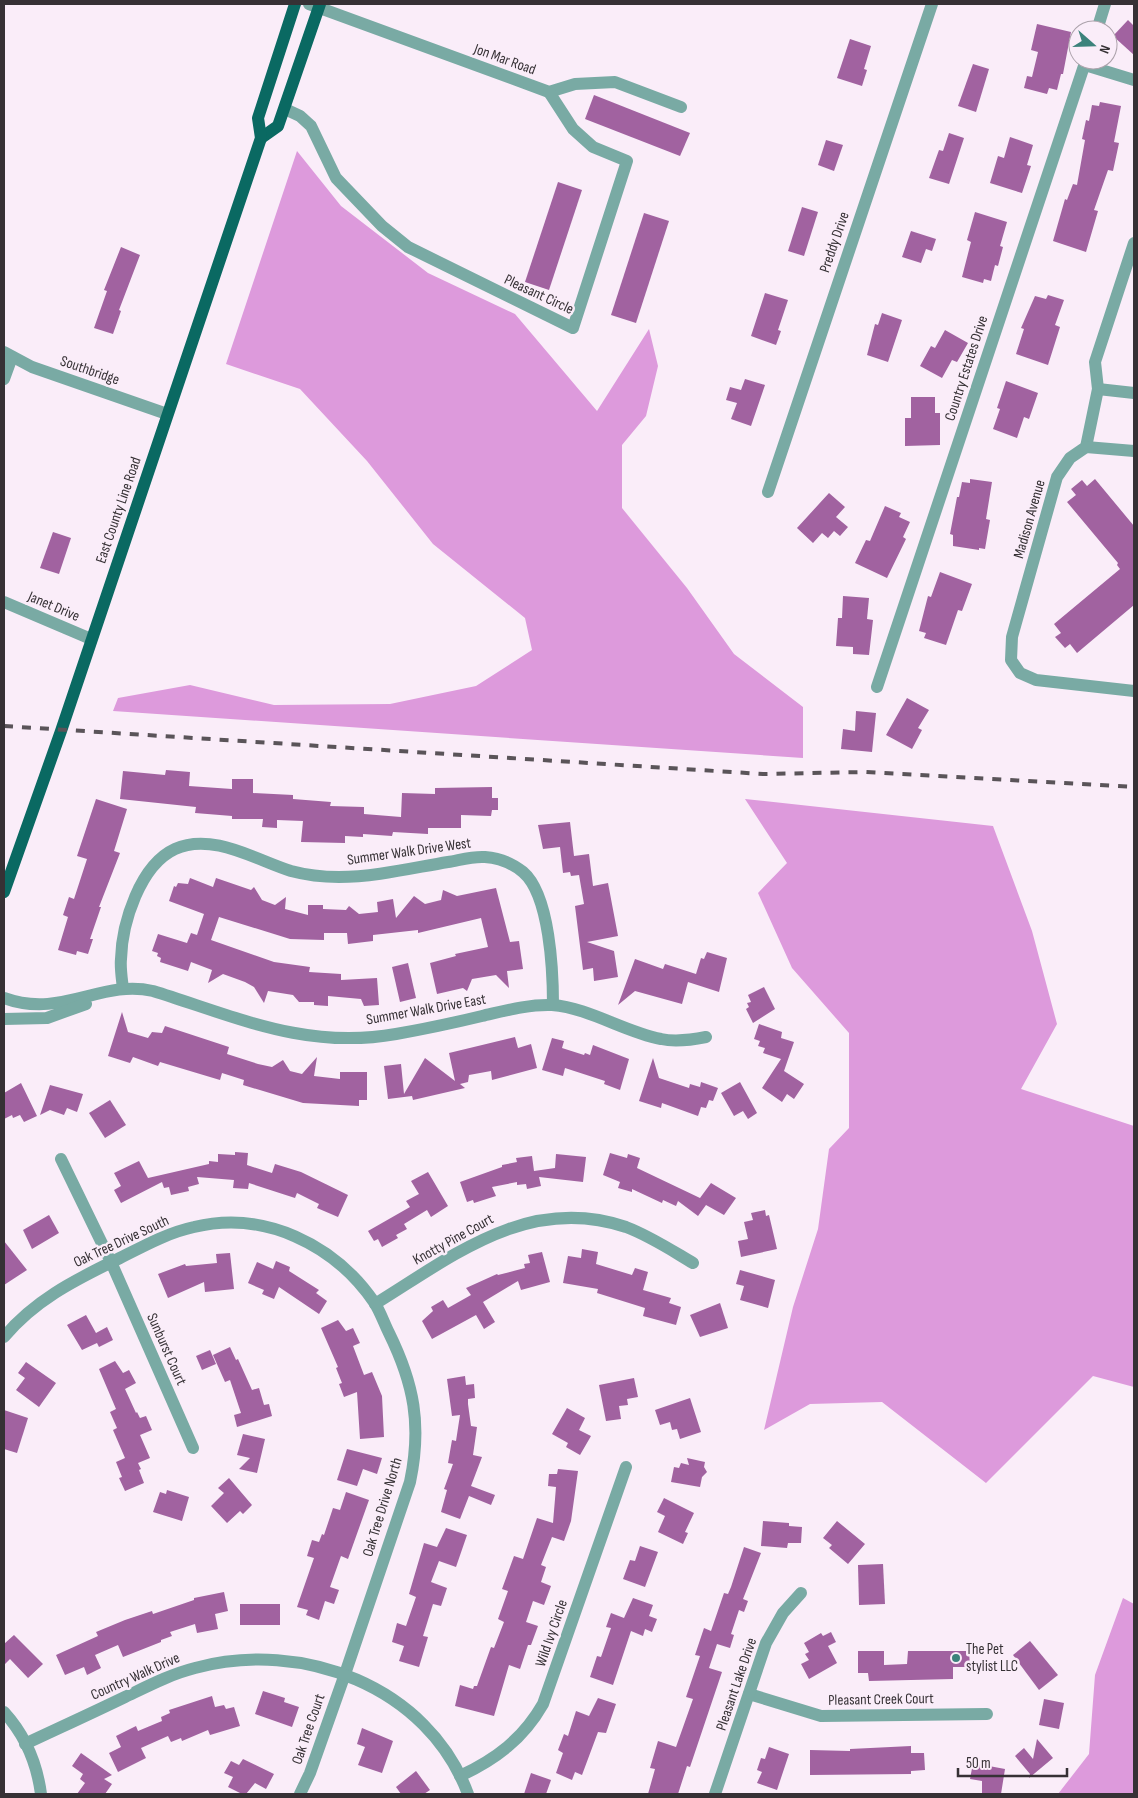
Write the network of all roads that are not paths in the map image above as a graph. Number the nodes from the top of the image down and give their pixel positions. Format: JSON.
{"nodes":[{"id":1,"x":295,"y":4,"type":"edge"},
{"id":2,"x":932,"y":4,"type":"edge"},
{"id":3,"x":1105,"y":4,"type":"edge"},
{"id":4,"x":316,"y":5,"type":"edge"},
{"id":5,"x":1099,"y":20,"type":"edge"},
{"id":6,"x":1083,"y":70,"type":"edge"},
{"id":7,"x":1107,"y":70,"type":"edge"},
{"id":8,"x":1134,"y":80,"type":"edge"},
{"id":9,"x":549,"y":92,"type":"junction"},
{"id":10,"x":681,"y":107,"type":"dead end"},
{"id":11,"x":285,"y":109,"type":"junction"},
{"id":12,"x":260,"y":138,"type":"junction"},
{"id":13,"x":1134,"y":243,"type":"edge"},
{"id":14,"x":8,"y":354,"type":"edge"},
{"id":15,"x":4,"y":379,"type":"edge"},
{"id":16,"x":1098,"y":389,"type":"junction"},
{"id":17,"x":1134,"y":393,"type":"edge"},
{"id":18,"x":167,"y":414,"type":"junction"},
{"id":19,"x":1086,"y":447,"type":"junction"},
{"id":20,"x":1134,"y":451,"type":"edge"},
{"id":21,"x":768,"y":492,"type":"dead end"},
{"id":22,"x":4,"y":602,"type":"edge"},
{"id":23,"x":91,"y":639,"type":"junction"},
{"id":24,"x":877,"y":687,"type":"dead end"},
{"id":25,"x":1134,"y":691,"type":"edge"},
{"id":26,"x":4,"y":892,"type":"edge"},
{"id":27,"x":123,"y":989,"type":"junction"},
{"id":28,"x":4,"y":998,"type":"edge"},
{"id":29,"x":553,"y":1006,"type":"junction"},
{"id":30,"x":4,"y":1019,"type":"edge"},
{"id":31,"x":706,"y":1038,"type":"dead end"},
{"id":32,"x":61,"y":1159,"type":"dead end"},
{"id":33,"x":300,"y":1237,"type":"joint"},
{"id":34,"x":111,"y":1262,"type":"junction"},
{"id":35,"x":693,"y":1262,"type":"dead end"},
{"id":36,"x":375,"y":1304,"type":"junction"},
{"id":37,"x":4,"y":1337,"type":"edge"},
{"id":38,"x":193,"y":1448,"type":"dead end"},
{"id":39,"x":626,"y":1467,"type":"dead end"},
{"id":40,"x":801,"y":1593,"type":"dead end"},
{"id":41,"x":345,"y":1674,"type":"junction"},
{"id":42,"x":749,"y":1694,"type":"junction"},
{"id":43,"x":4,"y":1712,"type":"edge"},
{"id":44,"x":987,"y":1714,"type":"dead end"},
{"id":45,"x":26,"y":1744,"type":"junction"},
{"id":46,"x":460,"y":1776,"type":"junction"},
{"id":47,"x":41,"y":1794,"type":"edge"},
{"id":48,"x":300,"y":1794,"type":"edge"},
{"id":49,"x":468,"y":1794,"type":"edge"},
{"id":50,"x":715,"y":1794,"type":"edge"}],
"edges":[{"from":1,"to":12,"type":"main road","name":"East County Line Road"},
{"from":2,"to":21,"type":"street","name":"Preddy Drive"},
{"from":3,"to":5,"type":"street"},
{"from":4,"to":9,"type":"street","name":"Jon Mar Road"},
{"from":4,"to":11,"type":"main road"},
{"from":6,"to":24,"type":"street","name":"Country Estates Drive"},
{"from":7,"to":8,"type":"street"},
{"from":9,"to":10,"type":"street","name":"Jon Mar Road"},
{"from":9,"to":11,"type":"street","name":"Pleasant Circle"},
{"from":11,"to":12,"type":"main road"},
{"from":12,"to":18,"type":"main road","name":"East County Line Road"},
{"from":13,"to":16,"type":"street"},
{"from":14,"to":15,"type":"street"},
{"from":14,"to":18,"type":"street","name":"Southbridge"},
{"from":16,"to":17,"type":"street"},
{"from":16,"to":19,"type":"street"},
{"from":18,"to":23,"type":"main road","name":"East County Line Road"},
{"from":19,"to":20,"type":"street"},
{"from":19,"to":25,"type":"street","name":"Madison Avenue"},
{"from":22,"to":23,"type":"street","name":"Janet Drive"},
{"from":23,"to":26,"type":"main road","name":"East County Line Road"},
{"from":27,"to":28,"type":"street","name":"Summer Walk Drive East"},
{"from":27,"to":29,"type":"street","name":"Summer Walk Drive East"},
{"from":27,"to":29,"type":"street","name":"Summer Walk Drive West"},
{"from":27,"to":30,"type":"street","name":"Summer Walk Drive East"},
{"from":29,"to":31,"type":"street","name":"Summer Walk Drive East"},
{"from":32,"to":34,"type":"street","name":"Sunburst Court"},
{"from":33,"to":34,"type":"street","name":"Oak Tree Drive South"},
{"from":33,"to":36,"type":"street","name":"Oak Tree Drive North"},
{"from":34,"to":37,"type":"street","name":"Oak Tree Drive South"},
{"from":34,"to":38,"type":"street","name":"Sunburst Court"},
{"from":35,"to":36,"type":"street","name":"Knotty Pine Court"},
{"from":36,"to":41,"type":"street","name":"Oak Tree Drive North"},
{"from":39,"to":46,"type":"street","name":"Wild Ivy Circle"},
{"from":40,"to":42,"type":"street","name":"Pleasant Lake Drive"},
{"from":41,"to":45,"type":"street","name":"Country Walk Drive"},
{"from":41,"to":46,"type":"street","name":"Country Walk Drive"},
{"from":41,"to":48,"type":"street","name":"Oak Tree Court"},
{"from":42,"to":44,"type":"street","name":"Pleasant Creek Court"},
{"from":42,"to":50,"type":"street","name":"Pleasant Lake Drive"},
{"from":43,"to":45,"type":"street"},
{"from":45,"to":47,"type":"street"},
{"from":46,"to":49,"type":"street","name":"Country Walk Drive"}]}
